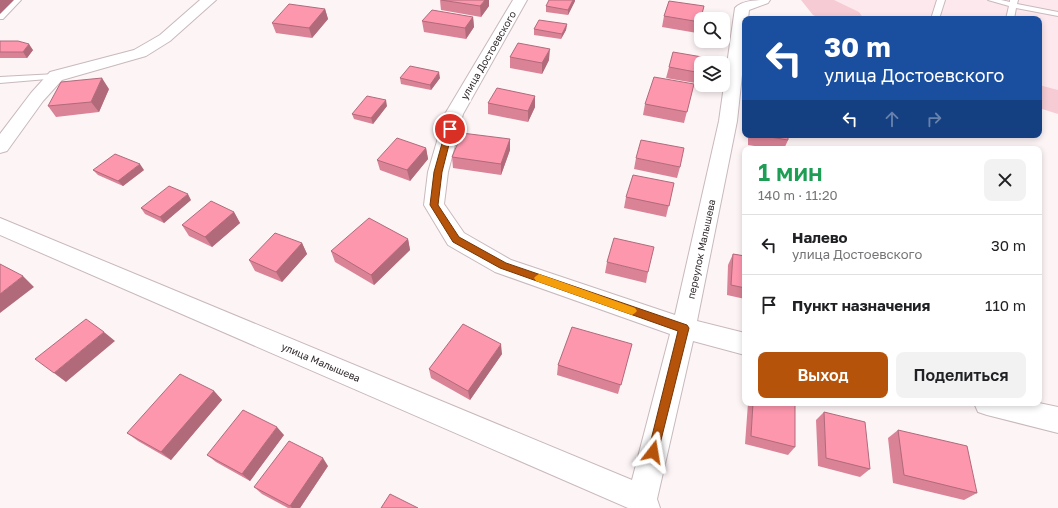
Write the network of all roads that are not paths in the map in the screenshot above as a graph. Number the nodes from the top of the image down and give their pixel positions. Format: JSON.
{"nodes":[{"id":1,"x":17,"y":0,"type":"edge"},
{"id":2,"x":209,"y":0,"type":"edge"},
{"id":3,"x":520,"y":0,"type":"edge"},
{"id":4,"x":763,"y":0,"type":"edge"},
{"id":5,"x":941,"y":0,"type":"edge"},
{"id":6,"x":992,"y":0,"type":"edge"},
{"id":7,"x":1013,"y":3,"type":"edge"},
{"id":8,"x":1058,"y":14,"type":"edge"},
{"id":9,"x":936,"y":16,"type":"edge"},
{"id":10,"x":1011,"y":16,"type":"edge"},
{"id":11,"x":0,"y":17,"type":"edge"},
{"id":12,"x":56,"y":76,"type":"junction"},
{"id":13,"x":0,"y":80,"type":"edge"},
{"id":14,"x":0,"y":147,"type":"edge"},
{"id":15,"x":0,"y":226,"type":"edge"},
{"id":16,"x":684,"y":328,"type":"junction"},
{"id":17,"x":742,"y":343,"type":"edge"},
{"id":18,"x":1000,"y":406,"type":"edge"},
{"id":19,"x":1058,"y":420,"type":"edge"},
{"id":20,"x":643,"y":503,"type":"edge"}],
"edges":[{"from":1,"to":11,"type":"lane"},
{"from":2,"to":12,"type":"street"},
{"from":3,"to":16,"type":"street","name":"улица Достоевского"},
{"from":4,"to":16,"type":"street","name":"переулок Малышева"},
{"from":5,"to":9,"type":"lane"},
{"from":6,"to":7,"type":"lane"},
{"from":7,"to":8,"type":"lane"},
{"from":7,"to":10,"type":"lane"},
{"from":12,"to":13,"type":"lane"},
{"from":12,"to":14,"type":"street"},
{"from":15,"to":20,"type":"street","name":"улица Малышева"},
{"from":16,"to":17,"type":"street"},
{"from":16,"to":20,"type":"street","name":"переулок Малышева"},
{"from":18,"to":19,"type":"street"}]}
